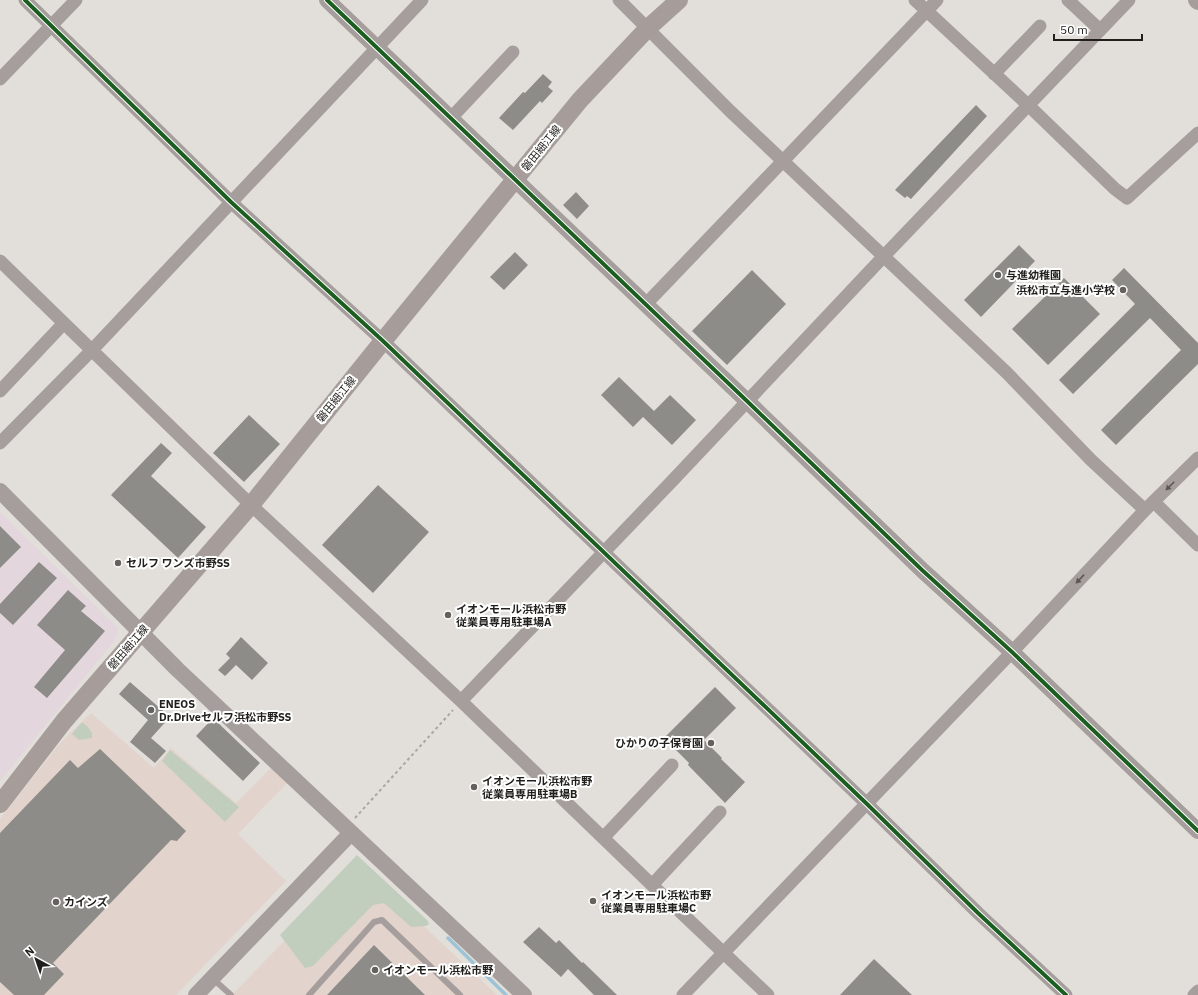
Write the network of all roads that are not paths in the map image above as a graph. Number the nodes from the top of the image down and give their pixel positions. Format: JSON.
{"nodes":[{"id":1,"x":25,"y":0,"type":"edge"},
{"id":2,"x":76,"y":0,"type":"edge"},
{"id":3,"x":327,"y":0,"type":"edge"},
{"id":4,"x":422,"y":0,"type":"edge"},
{"id":5,"x":619,"y":0,"type":"edge"},
{"id":6,"x":679,"y":0,"type":"edge"},
{"id":7,"x":915,"y":0,"type":"edge"},
{"id":8,"x":936,"y":0,"type":"edge"},
{"id":9,"x":1068,"y":0,"type":"edge"},
{"id":10,"x":1129,"y":0,"type":"edge"},
{"id":11,"x":926,"y":11,"type":"junction"},
{"id":12,"x":52,"y":26,"type":"junction"},
{"id":13,"x":1040,"y":26,"type":"dead end"},
{"id":14,"x":648,"y":28,"type":"junction"},
{"id":15,"x":1100,"y":30,"type":"junction"},
{"id":16,"x":377,"y":48,"type":"junction"},
{"id":17,"x":513,"y":52,"type":"dead end"},
{"id":18,"x":994,"y":74,"type":"junction"},
{"id":19,"x":0,"y":80,"type":"edge"},
{"id":20,"x":1028,"y":105,"type":"junction"},
{"id":21,"x":451,"y":118,"type":"junction"},
{"id":22,"x":1198,"y":133,"type":"edge"},
{"id":23,"x":784,"y":161,"type":"junction"},
{"id":24,"x":515,"y":180,"type":"junction"},
{"id":25,"x":230,"y":202,"type":"junction"},
{"id":26,"x":884,"y":256,"type":"junction"},
{"id":27,"x":0,"y":261,"type":"edge"},
{"id":28,"x":646,"y":304,"type":"junction"},
{"id":29,"x":64,"y":323,"type":"junction"},
{"id":30,"x":383,"y":341,"type":"junction"},
{"id":31,"x":92,"y":350,"type":"junction"},
{"id":32,"x":0,"y":391,"type":"edge"},
{"id":33,"x":748,"y":402,"type":"junction"},
{"id":34,"x":0,"y":443,"type":"edge"},
{"id":35,"x":1198,"y":458,"type":"edge"},
{"id":36,"x":0,"y":491,"type":"edge"},
{"id":37,"x":251,"y":505,"type":"junction"},
{"id":38,"x":1149,"y":506,"type":"junction"},
{"id":39,"x":1198,"y":545,"type":"edge"},
{"id":40,"x":604,"y":553,"type":"junction"},
{"id":41,"x":141,"y":633,"type":"junction"},
{"id":42,"x":1012,"y":652,"type":"junction"},
{"id":43,"x":461,"y":701,"type":"junction"},
{"id":44,"x":672,"y":765,"type":"dead end"},
{"id":45,"x":0,"y":804,"type":"edge"},
{"id":46,"x":867,"y":804,"type":"junction"},
{"id":47,"x":720,"y":812,"type":"dead end"},
{"id":48,"x":348,"y":830,"type":"junction"},
{"id":49,"x":1198,"y":830,"type":"edge"},
{"id":50,"x":603,"y":838,"type":"junction"},
{"id":51,"x":652,"y":885,"type":"junction"},
{"id":52,"x":724,"y":952,"type":"junction"},
{"id":53,"x":212,"y":978,"type":"junction"},
{"id":54,"x":1198,"y":991,"type":"edge"},
{"id":55,"x":196,"y":995,"type":"edge"},
{"id":56,"x":231,"y":995,"type":"edge"},
{"id":57,"x":309,"y":995,"type":"edge"},
{"id":58,"x":460,"y":995,"type":"edge"},
{"id":59,"x":524,"y":995,"type":"edge"},
{"id":60,"x":683,"y":995,"type":"edge"},
{"id":61,"x":768,"y":995,"type":"edge"},
{"id":62,"x":1066,"y":995,"type":"edge"},
{"id":63,"x":1194,"y":995,"type":"edge"}],
"edges":[{"from":1,"to":12,"type":"street"},
{"from":2,"to":12,"type":"street"},
{"from":3,"to":16,"type":"street"},
{"from":4,"to":16,"type":"street"},
{"from":5,"to":14,"type":"street"},
{"from":6,"to":14,"type":"main road","name":"磐田細江線"},
{"from":7,"to":11,"type":"street"},
{"from":8,"to":11,"type":"street"},
{"from":9,"to":15,"type":"street"},
{"from":10,"to":15,"type":"street"},
{"from":11,"to":18,"type":"street"},
{"from":11,"to":23,"type":"street"},
{"from":12,"to":19,"type":"street"},
{"from":12,"to":25,"type":"street"},
{"from":13,"to":18,"type":"street"},
{"from":14,"to":23,"type":"street"},
{"from":14,"to":24,"type":"main road","name":"磐田細江線"},
{"from":15,"to":20,"type":"street"},
{"from":16,"to":21,"type":"street"},
{"from":16,"to":25,"type":"street"},
{"from":17,"to":21,"type":"street"},
{"from":18,"to":20,"type":"street"},
{"from":20,"to":22,"type":"street"},
{"from":20,"to":26,"type":"street"},
{"from":21,"to":24,"type":"street"},
{"from":23,"to":26,"type":"street"},
{"from":23,"to":28,"type":"street"},
{"from":24,"to":28,"type":"street"},
{"from":24,"to":30,"type":"main road","name":"磐田細江線"},
{"from":25,"to":30,"type":"street"},
{"from":25,"to":31,"type":"street"},
{"from":26,"to":33,"type":"street"},
{"from":26,"to":38,"type":"street"},
{"from":27,"to":29,"type":"street"},
{"from":28,"to":33,"type":"street"},
{"from":29,"to":31,"type":"street"},
{"from":29,"to":32,"type":"street"},
{"from":30,"to":37,"type":"main road","name":"磐田細江線"},
{"from":30,"to":40,"type":"street"},
{"from":31,"to":34,"type":"street"},
{"from":31,"to":37,"type":"street"},
{"from":33,"to":40,"type":"street"},
{"from":33,"to":42,"type":"street"},
{"from":35,"to":38,"type":"street","one_way":true},
{"from":36,"to":41,"type":"street"},
{"from":37,"to":41,"type":"main road","name":"磐田細江線"},
{"from":37,"to":43,"type":"street"},
{"from":38,"to":39,"type":"street"},
{"from":38,"to":42,"type":"street","one_way":true},
{"from":40,"to":43,"type":"street"},
{"from":40,"to":46,"type":"street"},
{"from":41,"to":45,"type":"main road","name":"磐田細江線"},
{"from":41,"to":48,"type":"street"},
{"from":42,"to":46,"type":"street"},
{"from":42,"to":49,"type":"street"},
{"from":43,"to":50,"type":"street"},
{"from":44,"to":50,"type":"street"},
{"from":46,"to":52,"type":"street"},
{"from":46,"to":62,"type":"street"},
{"from":47,"to":51,"type":"street"},
{"from":48,"to":53,"type":"street"},
{"from":48,"to":59,"type":"street"},
{"from":50,"to":51,"type":"street"},
{"from":51,"to":52,"type":"street"},
{"from":52,"to":60,"type":"street"},
{"from":52,"to":61,"type":"street"},
{"from":53,"to":55,"type":"street"},
{"from":53,"to":56,"type":"lane"},
{"from":54,"to":63,"type":"street"},
{"from":57,"to":58,"type":"lane"}]}
